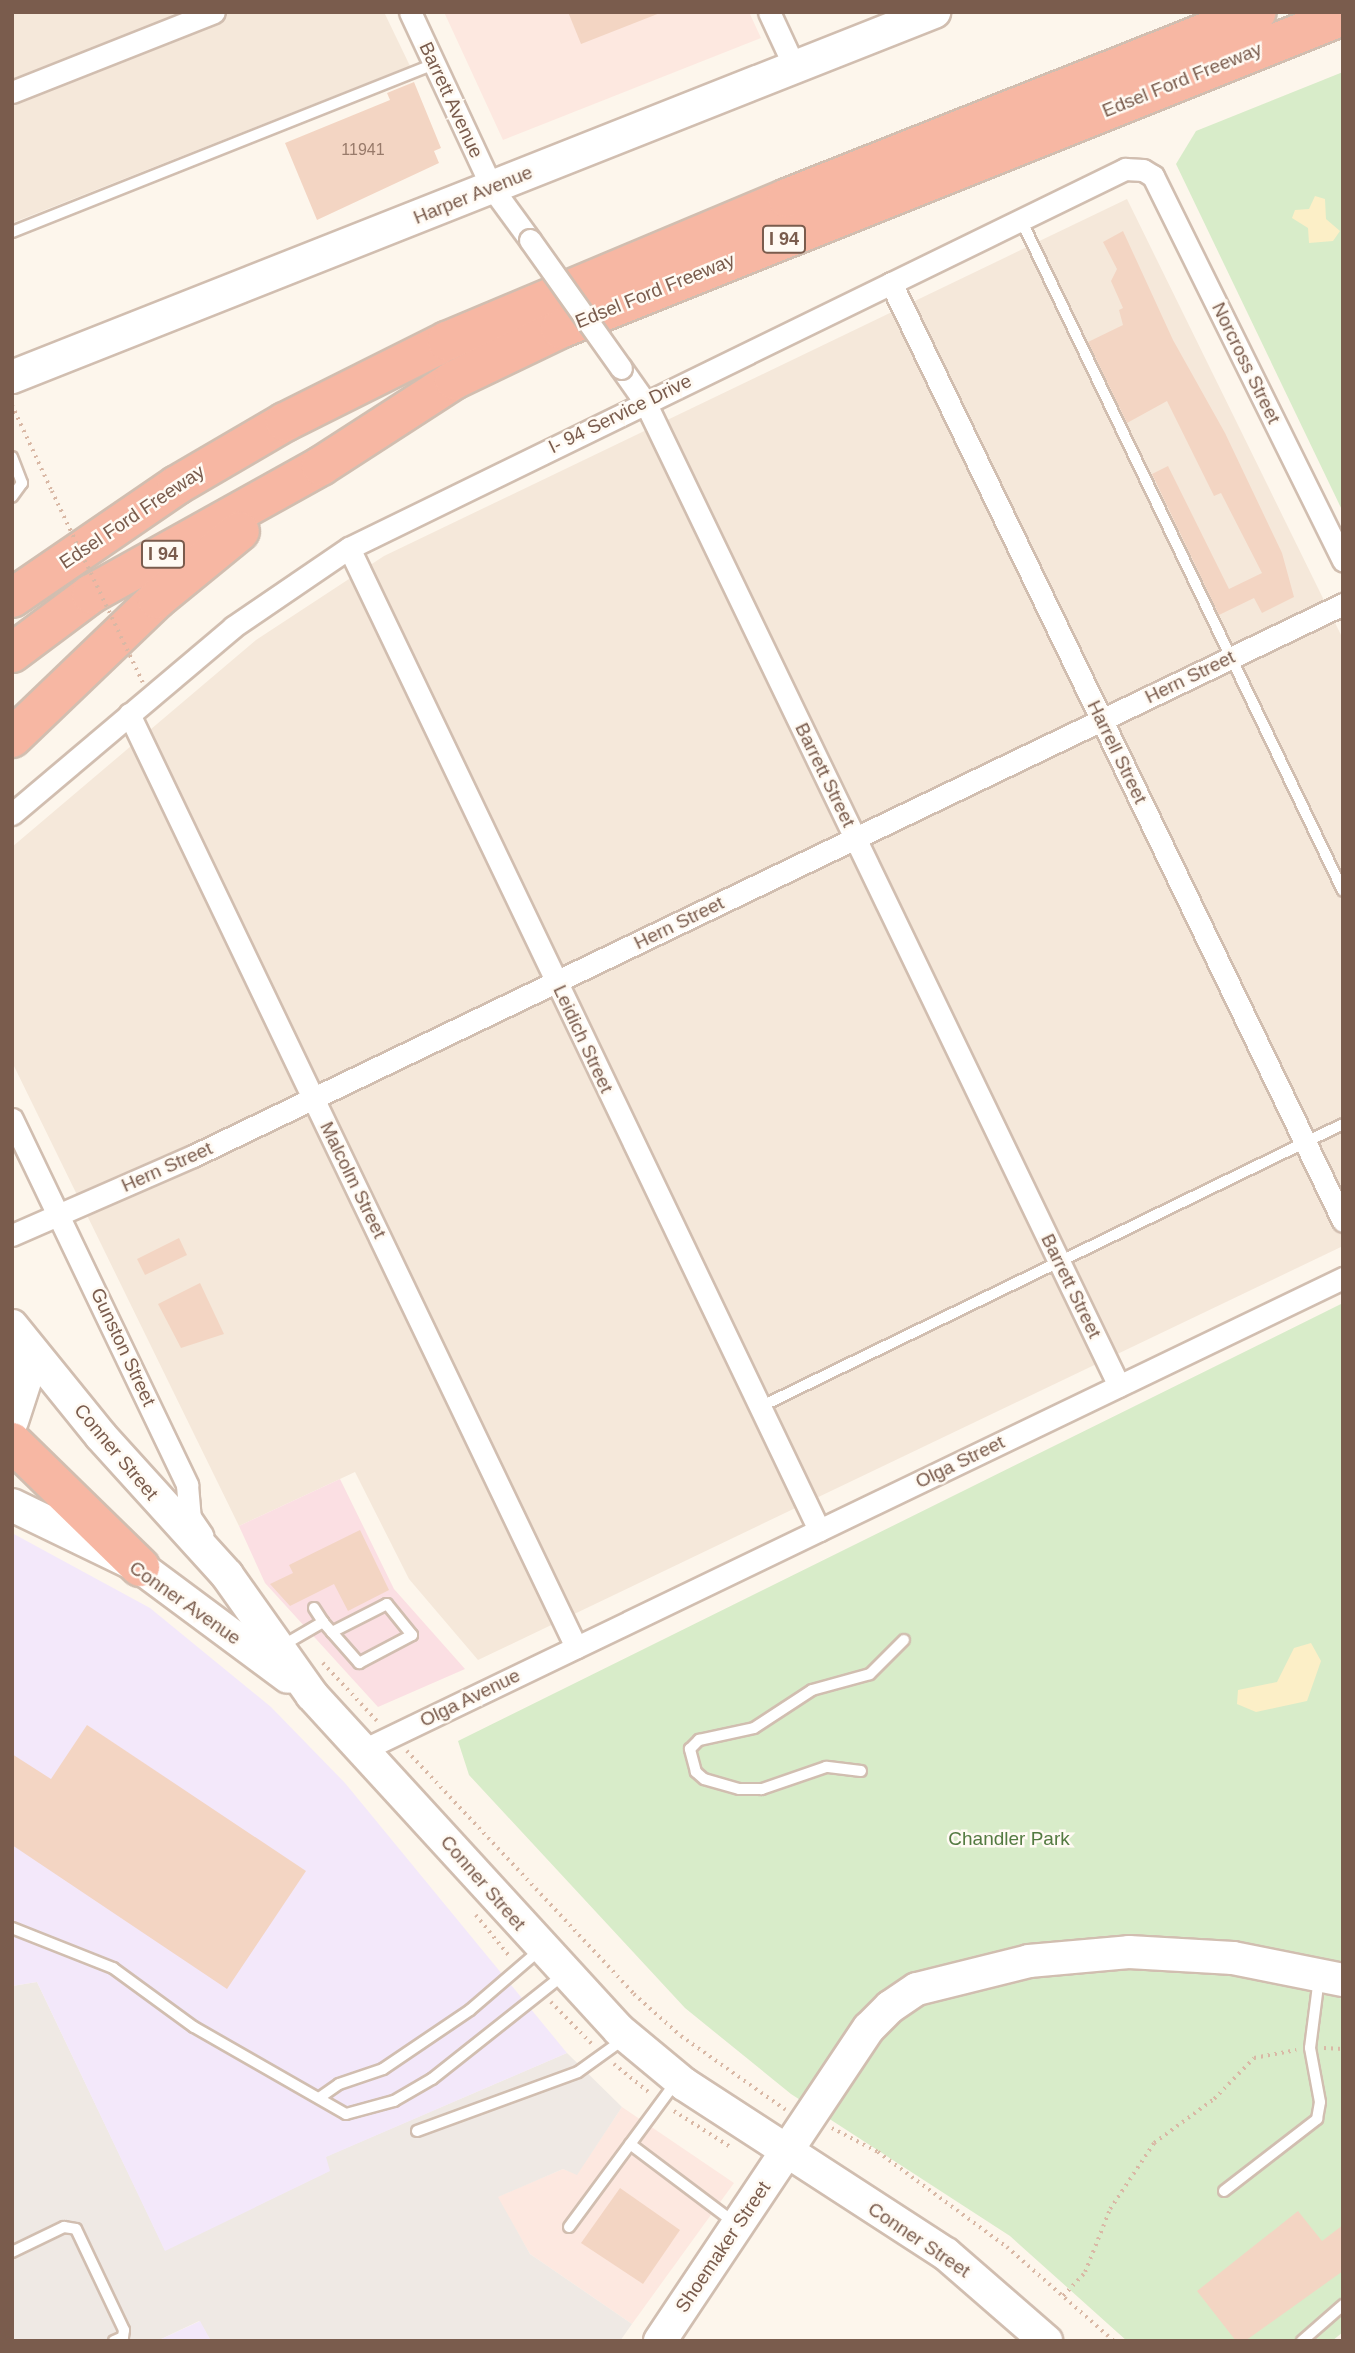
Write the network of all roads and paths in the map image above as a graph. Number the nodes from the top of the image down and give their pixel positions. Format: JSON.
{"nodes":[{"id":1,"x":214,"y":12,"type":"edge"},
{"id":2,"x":410,"y":12,"type":"edge"},
{"id":3,"x":769,"y":12,"type":"edge"},
{"id":4,"x":934,"y":12,"type":"edge"},
{"id":5,"x":1257,"y":12,"type":"edge"},
{"id":6,"x":1343,"y":16,"type":"edge"},
{"id":7,"x":434,"y":64,"type":"junction"},
{"id":8,"x":795,"y":68,"type":"junction"},
{"id":9,"x":12,"y":92,"type":"edge"},
{"id":10,"x":1143,"y":170,"type":"joint"},
{"id":11,"x":492,"y":188,"type":"junction"},
{"id":12,"x":1021,"y":220,"type":"junction"},
{"id":13,"x":12,"y":232,"type":"edge"},
{"id":14,"x":891,"y":283,"type":"junction"},
{"id":15,"x":12,"y":377,"type":"edge"},
{"id":16,"x":645,"y":402,"type":"junction"},
{"id":17,"x":12,"y":405,"type":"edge"},
{"id":18,"x":12,"y":457,"type":"edge"},
{"id":19,"x":321,"y":466,"type":"junction"},
{"id":20,"x":177,"y":485,"type":"junction"},
{"id":21,"x":12,"y":497,"type":"edge"},
{"id":22,"x":349,"y":548,"type":"junction"},
{"id":23,"x":1343,"y":561,"type":"edge"},
{"id":24,"x":12,"y":573,"type":"edge"},
{"id":25,"x":12,"y":598,"type":"edge"},
{"id":26,"x":1343,"y":604,"type":"edge"},
{"id":27,"x":12,"y":653,"type":"edge"},
{"id":28,"x":1229,"y":659,"type":"junction"},
{"id":29,"x":143,"y":683,"type":"dead end"},
{"id":30,"x":129,"y":714,"type":"junction"},
{"id":31,"x":1101,"y":720,"type":"junction"},
{"id":32,"x":12,"y":738,"type":"edge"},
{"id":33,"x":12,"y":814,"type":"edge"},
{"id":34,"x":856,"y":839,"type":"junction"},
{"id":35,"x":1343,"y":891,"type":"edge"},
{"id":36,"x":556,"y":982,"type":"junction"},
{"id":37,"x":314,"y":1098,"type":"junction"},
{"id":38,"x":12,"y":1119,"type":"edge"},
{"id":39,"x":1343,"y":1124,"type":"edge"},
{"id":40,"x":1305,"y":1143,"type":"junction"},
{"id":41,"x":61,"y":1215,"type":"junction"},
{"id":42,"x":1343,"y":1221,"type":"edge"},
{"id":43,"x":12,"y":1235,"type":"edge"},
{"id":44,"x":1058,"y":1260,"type":"junction"},
{"id":45,"x":1343,"y":1278,"type":"edge"},
{"id":46,"x":14,"y":1329,"type":"edge"},
{"id":47,"x":1119,"y":1386,"type":"junction"},
{"id":48,"x":760,"y":1407,"type":"junction"},
{"id":49,"x":12,"y":1421,"type":"edge"},
{"id":50,"x":12,"y":1443,"type":"edge"},
{"id":51,"x":12,"y":1505,"type":"edge"},
{"id":52,"x":819,"y":1530,"type":"junction"},
{"id":53,"x":140,"y":1567,"type":"junction"},
{"id":54,"x":227,"y":1575,"type":"junction"},
{"id":55,"x":314,"y":1608,"type":"dead end"},
{"id":56,"x":323,"y":1622,"type":"junction"},
{"id":57,"x":332,"y":1632,"type":"junction"},
{"id":58,"x":904,"y":1640,"type":"dead end"},
{"id":59,"x":576,"y":1647,"type":"junction"},
{"id":60,"x":279,"y":1648,"type":"junction"},
{"id":61,"x":312,"y":1695,"type":"junction"},
{"id":62,"x":363,"y":1750,"type":"junction"},
{"id":63,"x":861,"y":1771,"type":"dead end"},
{"id":64,"x":468,"y":1905,"type":"dead end"},
{"id":65,"x":12,"y":1928,"type":"edge"},
{"id":66,"x":530,"y":1958,"type":"junction"},
{"id":67,"x":1331,"y":1978,"type":"edge"},
{"id":68,"x":554,"y":1983,"type":"junction"},
{"id":69,"x":616,"y":2047,"type":"junction"},
{"id":70,"x":1310,"y":2048,"type":"junction"},
{"id":71,"x":1343,"y":2049,"type":"edge"},
{"id":72,"x":669,"y":2091,"type":"junction"},
{"id":73,"x":319,"y":2098,"type":"junction"},
{"id":74,"x":841,"y":2130,"type":"dead end"},
{"id":75,"x":417,"y":2131,"type":"dead end"},
{"id":76,"x":630,"y":2144,"type":"junction"},
{"id":77,"x":780,"y":2162,"type":"junction"},
{"id":78,"x":1224,"y":2191,"type":"dead end"},
{"id":79,"x":738,"y":2225,"type":"junction"},
{"id":80,"x":569,"y":2227,"type":"dead end"},
{"id":81,"x":12,"y":2252,"type":"edge"},
{"id":82,"x":1063,"y":2296,"type":"junction"},
{"id":83,"x":1343,"y":2305,"type":"edge"},
{"id":84,"x":114,"y":2341,"type":"edge"},
{"id":85,"x":660,"y":2341,"type":"edge"},
{"id":86,"x":1046,"y":2341,"type":"edge"},
{"id":87,"x":1114,"y":2341,"type":"edge"},
{"id":88,"x":1302,"y":2341,"type":"edge"}],
"edges":[{"from":1,"to":9,"type":"street"},
{"from":2,"to":7,"type":"street","name":"Barrett Avenue"},
{"from":3,"to":8,"type":"street"},
{"from":4,"to":8,"type":"main road","name":"Harper Avenue"},
{"from":5,"to":20,"type":"highway","name":"Edsel Ford Freeway","number":"I 94"},
{"from":6,"to":19,"type":"highway","name":"Edsel Ford Freeway","number":"I 94"},
{"from":7,"to":11,"type":"street","name":"Barrett Avenue"},
{"from":7,"to":13,"type":"lane"},
{"from":8,"to":11,"type":"main road","name":"Harper Avenue"},
{"from":10,"to":12,"type":"street","name":"I- 94 Service Drive"},
{"from":10,"to":23,"type":"street","name":"Norcross Street"},
{"from":11,"to":15,"type":"main road","name":"Harper Avenue"},
{"from":11,"to":16,"type":"street","name":"Barrett Street","bridge":true},
{"from":12,"to":14,"type":"street","name":"I- 94 Service Drive"},
{"from":12,"to":28,"type":"lane"},
{"from":14,"to":16,"type":"street","name":"I- 94 Service Drive"},
{"from":14,"to":31,"type":"street","name":"Harrell Street"},
{"from":16,"to":22,"type":"street","name":"I- 94 Service Drive"},
{"from":16,"to":34,"type":"street","name":"Barrett Street"},
{"from":17,"to":29,"type":"path","bridge":true},
{"from":18,"to":21,"type":"lane"},
{"from":19,"to":27,"type":"highway","name":"Edsel Ford Freeway","number":"I 94"},
{"from":19,"to":32,"type":"highway"},
{"from":20,"to":24,"type":"highway"},
{"from":20,"to":25,"type":"highway","name":"Edsel Ford Freeway","number":"I 94"},
{"from":22,"to":30,"type":"street","name":"I- 94 Service Drive"},
{"from":22,"to":36,"type":"street","name":"Leidich Street"},
{"from":26,"to":28,"type":"street","name":"Hern Street"},
{"from":28,"to":31,"type":"street","name":"Hern Street"},
{"from":28,"to":35,"type":"lane"},
{"from":30,"to":33,"type":"street"},
{"from":30,"to":37,"type":"street","name":"Malcolm Street"},
{"from":31,"to":34,"type":"street","name":"Hern Street"},
{"from":31,"to":40,"type":"street","name":"Harrell Street"},
{"from":34,"to":36,"type":"street","name":"Hern Street"},
{"from":34,"to":44,"type":"street","name":"Barrett Street"},
{"from":36,"to":37,"type":"street","name":"Hern Street"},
{"from":36,"to":48,"type":"street","name":"Leidich Street"},
{"from":37,"to":41,"type":"street","name":"Hern Street"},
{"from":37,"to":59,"type":"street","name":"Malcolm Street"},
{"from":38,"to":41,"type":"street","name":"Gunston Street"},
{"from":39,"to":40,"type":"lane"},
{"from":40,"to":42,"type":"street","name":"Harrell Street"},
{"from":40,"to":44,"type":"lane"},
{"from":41,"to":43,"type":"street","name":"Hern Street"},
{"from":41,"to":54,"type":"street","name":"Gunston Street"},
{"from":44,"to":47,"type":"street","name":"Barrett Street"},
{"from":44,"to":48,"type":"lane"},
{"from":45,"to":47,"type":"street","name":"Olga Street"},
{"from":46,"to":49,"type":"main road"},
{"from":46,"to":54,"type":"main road","name":"Conner Street"},
{"from":47,"to":52,"type":"street","name":"Olga Street"},
{"from":48,"to":52,"type":"street","name":"Leidich Street"},
{"from":50,"to":53,"type":"highway"},
{"from":51,"to":53,"type":"main road","name":"Conner Avenue"},
{"from":52,"to":59,"type":"street","name":"Olga Street"},
{"from":53,"to":61,"type":"main road","name":"Conner Avenue"},
{"from":54,"to":60,"type":"main road","name":"Conner Street"},
{"from":55,"to":56,"type":"lane"},
{"from":56,"to":57,"type":"lane"},
{"from":56,"to":60,"type":"lane"},
{"from":57,"to":57,"type":"lane"},
{"from":58,"to":63,"type":"lane"},
{"from":59,"to":62,"type":"street","name":"Olga Avenue"},
{"from":60,"to":61,"type":"main road","name":"Conner Street"},
{"from":61,"to":62,"type":"main road","name":"Conner Street"},
{"from":62,"to":66,"type":"main road","name":"Conner Street"},
{"from":64,"to":66,"type":"path"},
{"from":65,"to":73,"type":"lane"},
{"from":66,"to":68,"type":"main road","name":"Conner Street"},
{"from":66,"to":73,"type":"lane"},
{"from":67,"to":70,"type":"lane"},
{"from":67,"to":77,"type":"main road","name":"Shoemaker Street"},
{"from":68,"to":69,"type":"main road","name":"Conner Street"},
{"from":68,"to":69,"type":"path"},
{"from":68,"to":73,"type":"lane"},
{"from":69,"to":72,"type":"main road","name":"Conner Street"},
{"from":69,"to":72,"type":"path"},
{"from":69,"to":75,"type":"lane"},
{"from":70,"to":71,"type":"path"},
{"from":70,"to":78,"type":"lane"},
{"from":70,"to":82,"type":"path"},
{"from":72,"to":76,"type":"lane"},
{"from":72,"to":77,"type":"main road","name":"Conner Street"},
{"from":72,"to":77,"type":"path"},
{"from":74,"to":82,"type":"path"},
{"from":76,"to":79,"type":"lane"},
{"from":76,"to":80,"type":"lane"},
{"from":77,"to":79,"type":"main road","name":"Shoemaker Street"},
{"from":77,"to":86,"type":"main road","name":"Conner Street"},
{"from":79,"to":85,"type":"main road","name":"Shoemaker Street"},
{"from":81,"to":84,"type":"lane"},
{"from":82,"to":87,"type":"path"},
{"from":83,"to":88,"type":"lane"}]}
